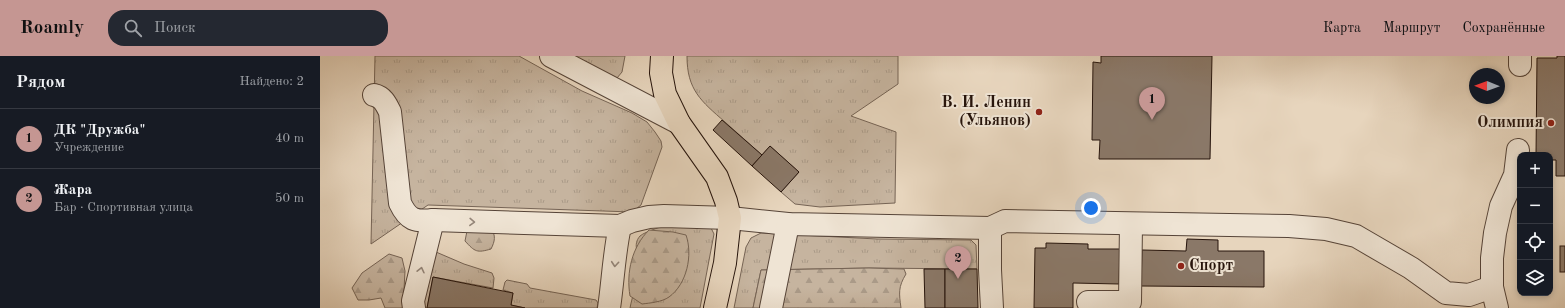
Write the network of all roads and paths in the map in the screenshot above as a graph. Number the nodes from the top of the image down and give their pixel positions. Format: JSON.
{"nodes":[{"id":1,"x":551,"y":56,"type":"edge"},
{"id":2,"x":662,"y":56,"type":"edge"},
{"id":3,"x":374,"y":95,"type":"dead end"},
{"id":4,"x":679,"y":123,"type":"junction"},
{"id":5,"x":1518,"y":150,"type":"dead end"},
{"id":6,"x":730,"y":218,"type":"junction"},
{"id":7,"x":433,"y":220,"type":"junction"},
{"id":8,"x":788,"y":224,"type":"junction"},
{"id":9,"x":1131,"y":224,"type":"junction"},
{"id":10,"x":620,"y":226,"type":"junction"},
{"id":11,"x":990,"y":228,"type":"junction"},
{"id":12,"x":1492,"y":287,"type":"junction"},
{"id":13,"x":1446,"y":293,"type":"junction"},
{"id":14,"x":1088,"y":302,"type":"dead end"},
{"id":15,"x":414,"y":308,"type":"edge"},
{"id":16,"x":609,"y":308,"type":"edge"},
{"id":17,"x":715,"y":308,"type":"edge"},
{"id":18,"x":771,"y":308,"type":"edge"},
{"id":19,"x":992,"y":308,"type":"edge"},
{"id":20,"x":1467,"y":308,"type":"edge"},
{"id":21,"x":1497,"y":308,"type":"edge"}],
"edges":[{"from":1,"to":4,"type":"street"},
{"from":2,"to":4,"type":"main road"},
{"from":3,"to":7,"type":"street"},
{"from":4,"to":6,"type":"main road"},
{"from":5,"to":12,"type":"street"},
{"from":6,"to":8,"type":"street"},
{"from":6,"to":10,"type":"street"},
{"from":6,"to":17,"type":"main road"},
{"from":7,"to":10,"type":"street","one_way":true},
{"from":15,"to":7,"type":"street","one_way":true},
{"from":8,"to":11,"type":"street"},
{"from":8,"to":18,"type":"street"},
{"from":9,"to":11,"type":"street"},
{"from":9,"to":13,"type":"street"},
{"from":9,"to":14,"type":"street"},
{"from":10,"to":16,"type":"street","one_way":true},
{"from":11,"to":19,"type":"street"},
{"from":12,"to":13,"type":"street"},
{"from":12,"to":21,"type":"street"},
{"from":13,"to":20,"type":"street"}]}
